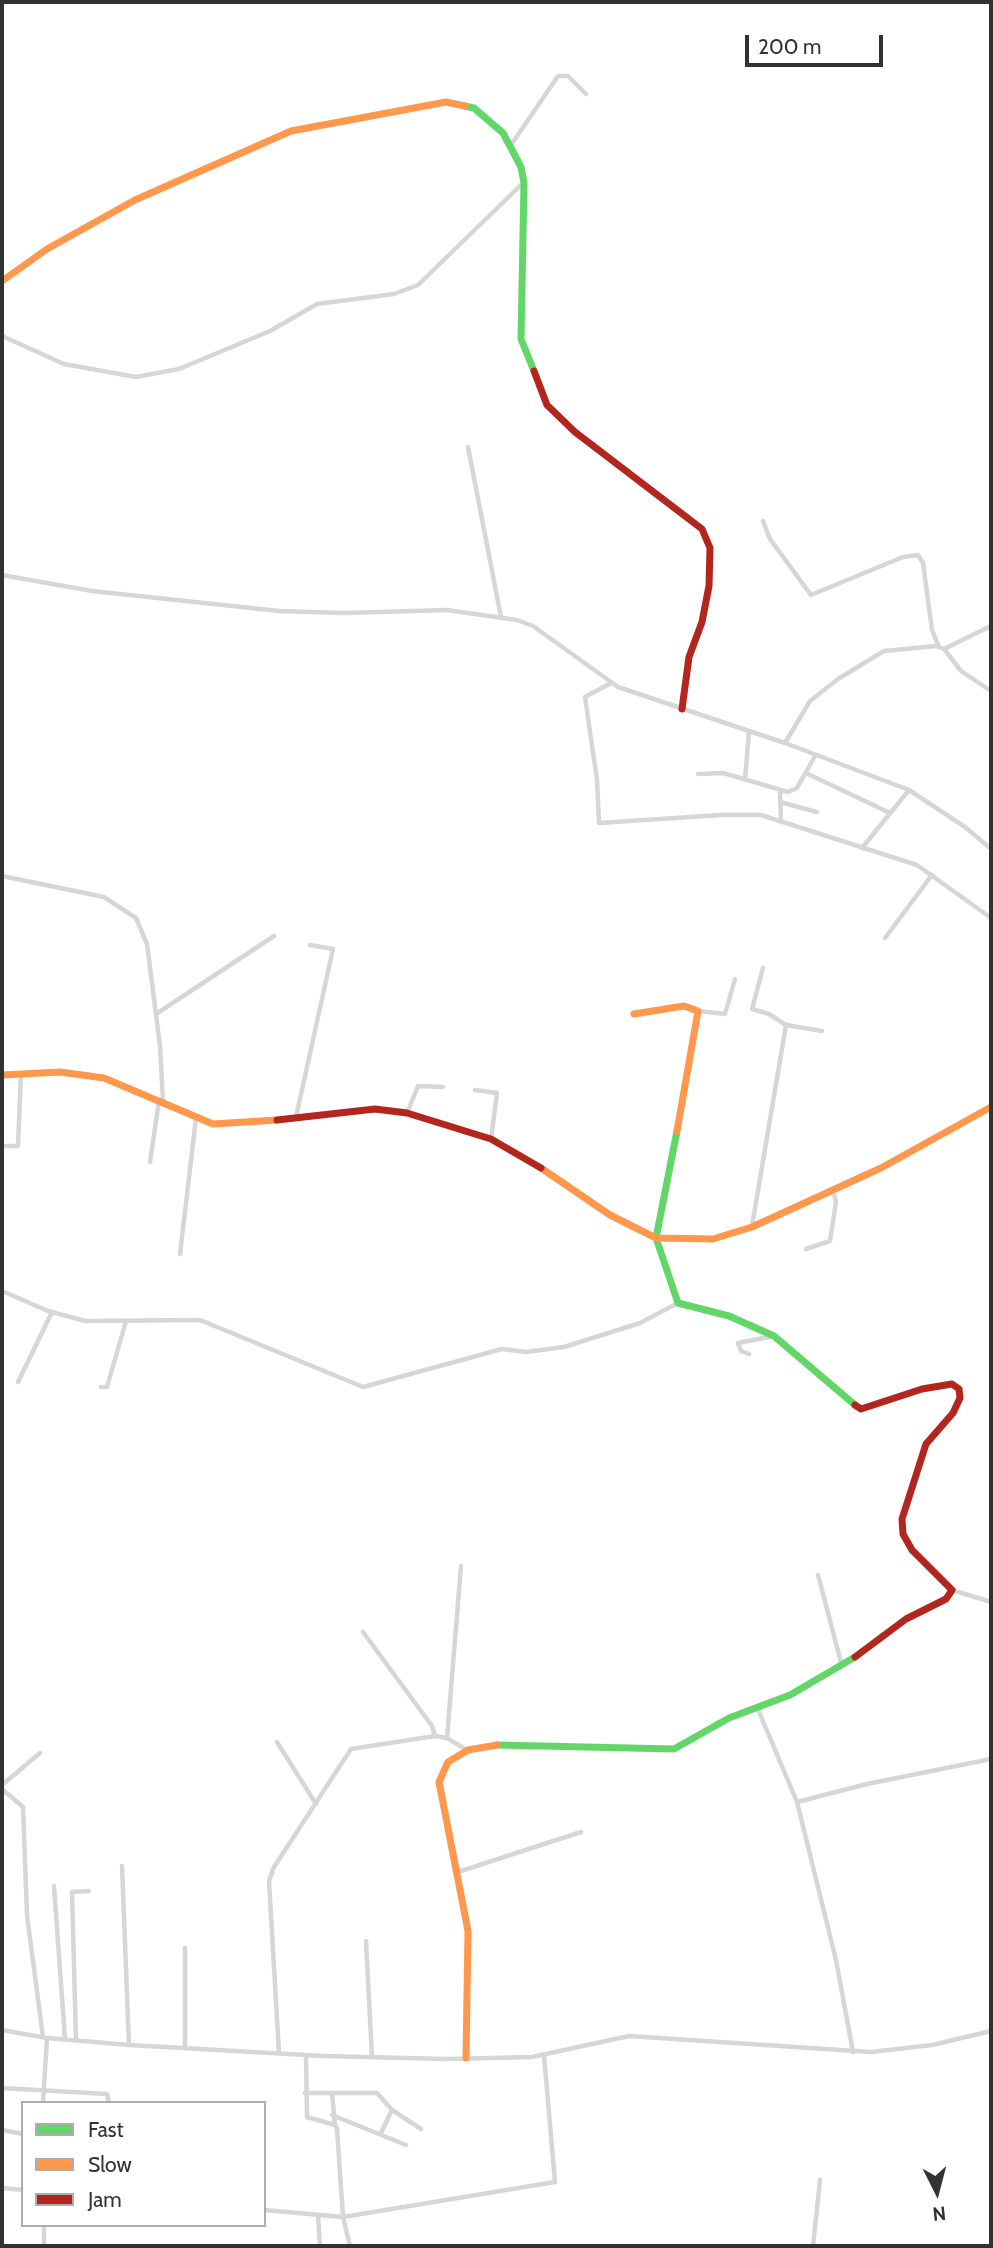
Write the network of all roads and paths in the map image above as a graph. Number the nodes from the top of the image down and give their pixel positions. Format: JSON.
{"nodes":[{"id":1,"x":586,"y":94,"type":"dead end"},
{"id":2,"x":511,"y":145,"type":"junction"},
{"id":3,"x":523,"y":183,"type":"junction"},
{"id":4,"x":2,"y":281,"type":"edge"},
{"id":5,"x":2,"y":336,"type":"edge"},
{"id":6,"x":468,"y":447,"type":"dead end"},
{"id":7,"x":763,"y":521,"type":"dead end"},
{"id":8,"x":2,"y":575,"type":"edge"},
{"id":9,"x":502,"y":617,"type":"junction"},
{"id":10,"x":991,"y":626,"type":"edge"},
{"id":11,"x":942,"y":648,"type":"junction"},
{"id":12,"x":611,"y":683,"type":"junction"},
{"id":13,"x":991,"y":691,"type":"edge"},
{"id":14,"x":682,"y":709,"type":"junction"},
{"id":15,"x":749,"y":731,"type":"junction"},
{"id":16,"x":785,"y":743,"type":"junction"},
{"id":17,"x":815,"y":756,"type":"junction"},
{"id":18,"x":806,"y":773,"type":"junction"},
{"id":19,"x":698,"y":774,"type":"dead end"},
{"id":20,"x":745,"y":780,"type":"junction"},
{"id":21,"x":909,"y":790,"type":"junction"},
{"id":22,"x":780,"y":791,"type":"junction"},
{"id":23,"x":780,"y":802,"type":"junction"},
{"id":24,"x":817,"y":812,"type":"dead end"},
{"id":25,"x":890,"y":813,"type":"junction"},
{"id":26,"x":781,"y":822,"type":"junction"},
{"id":27,"x":862,"y":848,"type":"junction"},
{"id":28,"x":991,"y":849,"type":"edge"},
{"id":29,"x":932,"y":875,"type":"junction"},
{"id":30,"x":2,"y":876,"type":"edge"},
{"id":31,"x":991,"y":918,"type":"edge"},
{"id":32,"x":274,"y":936,"type":"dead end"},
{"id":33,"x":885,"y":938,"type":"dead end"},
{"id":34,"x":310,"y":944,"type":"dead end"},
{"id":35,"x":763,"y":968,"type":"dead end"},
{"id":36,"x":735,"y":979,"type":"dead end"},
{"id":37,"x":698,"y":1012,"type":"junction"},
{"id":38,"x":156,"y":1014,"type":"junction"},
{"id":39,"x":634,"y":1014,"type":"dead end"},
{"id":40,"x":786,"y":1025,"type":"junction"},
{"id":41,"x":822,"y":1031,"type":"dead end"},
{"id":42,"x":21,"y":1073,"type":"junction"},
{"id":43,"x":2,"y":1075,"type":"edge"},
{"id":44,"x":443,"y":1087,"type":"dead end"},
{"id":45,"x":475,"y":1090,"type":"dead end"},
{"id":46,"x":161,"y":1101,"type":"junction"},
{"id":47,"x":991,"y":1107,"type":"edge"},
{"id":48,"x":407,"y":1113,"type":"junction"},
{"id":49,"x":296,"y":1117,"type":"junction"},
{"id":50,"x":196,"y":1118,"type":"junction"},
{"id":51,"x":491,"y":1139,"type":"junction"},
{"id":52,"x":2,"y":1146,"type":"edge"},
{"id":53,"x":150,"y":1162,"type":"dead end"},
{"id":54,"x":833,"y":1189,"type":"junction"},
{"id":55,"x":752,"y":1227,"type":"junction"},
{"id":56,"x":656,"y":1238,"type":"junction"},
{"id":57,"x":806,"y":1249,"type":"dead end"},
{"id":58,"x":180,"y":1254,"type":"dead end"},
{"id":59,"x":2,"y":1291,"type":"edge"},
{"id":60,"x":678,"y":1303,"type":"junction"},
{"id":61,"x":52,"y":1312,"type":"junction"},
{"id":62,"x":126,"y":1321,"type":"junction"},
{"id":63,"x":774,"y":1336,"type":"junction"},
{"id":64,"x":749,"y":1354,"type":"dead end"},
{"id":65,"x":18,"y":1382,"type":"dead end"},
{"id":66,"x":101,"y":1387,"type":"dead end"},
{"id":67,"x":461,"y":1566,"type":"dead end"},
{"id":68,"x":818,"y":1575,"type":"dead end"},
{"id":69,"x":952,"y":1590,"type":"junction"},
{"id":70,"x":991,"y":1602,"type":"edge"},
{"id":71,"x":363,"y":1632,"type":"dead end"},
{"id":72,"x":842,"y":1666,"type":"junction"},
{"id":73,"x":757,"y":1706,"type":"junction"},
{"id":74,"x":435,"y":1736,"type":"junction"},
{"id":75,"x":447,"y":1738,"type":"junction"},
{"id":76,"x":277,"y":1742,"type":"dead end"},
{"id":77,"x":468,"y":1750,"type":"junction"},
{"id":78,"x":40,"y":1753,"type":"dead end"},
{"id":79,"x":991,"y":1759,"type":"edge"},
{"id":80,"x":2,"y":1787,"type":"edge"},
{"id":81,"x":797,"y":1802,"type":"junction"},
{"id":82,"x":316,"y":1804,"type":"junction"},
{"id":83,"x":580,"y":1832,"type":"dead end"},
{"id":84,"x":122,"y":1866,"type":"dead end"},
{"id":85,"x":457,"y":1872,"type":"junction"},
{"id":86,"x":54,"y":1886,"type":"dead end"},
{"id":87,"x":89,"y":1891,"type":"dead end"},
{"id":88,"x":366,"y":1941,"type":"dead end"},
{"id":89,"x":185,"y":1948,"type":"dead end"},
{"id":90,"x":2,"y":2030,"type":"edge"},
{"id":91,"x":991,"y":2031,"type":"edge"},
{"id":92,"x":45,"y":2038,"type":"junction"},
{"id":93,"x":65,"y":2039,"type":"junction"},
{"id":94,"x":76,"y":2040,"type":"junction"},
{"id":95,"x":129,"y":2045,"type":"junction"},
{"id":96,"x":186,"y":2048,"type":"junction"},
{"id":97,"x":853,"y":2052,"type":"junction"},
{"id":98,"x":279,"y":2053,"type":"junction"},
{"id":99,"x":306,"y":2055,"type":"junction"},
{"id":100,"x":544,"y":2055,"type":"junction"},
{"id":101,"x":372,"y":2057,"type":"junction"},
{"id":102,"x":466,"y":2058,"type":"junction"},
{"id":103,"x":2,"y":2088,"type":"edge"},
{"id":104,"x":43,"y":2093,"type":"junction"},
{"id":105,"x":305,"y":2093,"type":"junction"},
{"id":106,"x":332,"y":2093,"type":"junction"},
{"id":107,"x":43,"y":2101,"type":"edge"},
{"id":108,"x":109,"y":2101,"type":"edge"},
{"id":109,"x":392,"y":2110,"type":"junction"},
{"id":110,"x":332,"y":2115,"type":"junction"},
{"id":111,"x":335,"y":2125,"type":"junction"},
{"id":112,"x":421,"y":2129,"type":"dead end"},
{"id":113,"x":2,"y":2130,"type":"edge"},
{"id":114,"x":381,"y":2133,"type":"junction"},
{"id":115,"x":21,"y":2134,"type":"edge"},
{"id":116,"x":406,"y":2146,"type":"dead end"},
{"id":117,"x":820,"y":2180,"type":"dead end"},
{"id":118,"x":2,"y":2188,"type":"edge"},
{"id":119,"x":21,"y":2190,"type":"edge"},
{"id":120,"x":266,"y":2210,"type":"edge"},
{"id":121,"x":318,"y":2215,"type":"junction"},
{"id":122,"x":343,"y":2217,"type":"junction"},
{"id":123,"x":44,"y":2227,"type":"edge"},
{"id":124,"x":44,"y":2246,"type":"edge"},
{"id":125,"x":320,"y":2246,"type":"edge"},
{"id":126,"x":350,"y":2246,"type":"edge"},
{"id":127,"x":813,"y":2246,"type":"edge"}],
"edges":[{"from":1,"to":2,"type":"street"},
{"from":2,"to":3,"type":"street"},
{"from":2,"to":4,"type":"street"},
{"from":3,"to":5,"type":"street"},
{"from":3,"to":14,"type":"street"},
{"from":6,"to":9,"type":"street"},
{"from":7,"to":11,"type":"street"},
{"from":8,"to":9,"type":"street"},
{"from":9,"to":12,"type":"street"},
{"from":10,"to":11,"type":"street"},
{"from":11,"to":13,"type":"street"},
{"from":11,"to":16,"type":"street"},
{"from":12,"to":14,"type":"street"},
{"from":12,"to":26,"type":"street"},
{"from":14,"to":15,"type":"street"},
{"from":15,"to":16,"type":"street"},
{"from":15,"to":20,"type":"street"},
{"from":16,"to":17,"type":"street"},
{"from":17,"to":18,"type":"street"},
{"from":17,"to":21,"type":"street"},
{"from":18,"to":22,"type":"street"},
{"from":18,"to":25,"type":"street"},
{"from":19,"to":20,"type":"street"},
{"from":20,"to":22,"type":"street"},
{"from":21,"to":25,"type":"street"},
{"from":21,"to":28,"type":"street"},
{"from":22,"to":23,"type":"street"},
{"from":23,"to":24,"type":"street"},
{"from":23,"to":26,"type":"street"},
{"from":25,"to":27,"type":"street"},
{"from":26,"to":27,"type":"street"},
{"from":27,"to":29,"type":"street"},
{"from":29,"to":31,"type":"street"},
{"from":29,"to":33,"type":"street"},
{"from":30,"to":38,"type":"street"},
{"from":32,"to":38,"type":"street"},
{"from":34,"to":49,"type":"street"},
{"from":35,"to":40,"type":"street"},
{"from":36,"to":37,"type":"street"},
{"from":37,"to":39,"type":"street"},
{"from":37,"to":56,"type":"street"},
{"from":38,"to":46,"type":"street"},
{"from":40,"to":41,"type":"street"},
{"from":40,"to":55,"type":"street"},
{"from":42,"to":43,"type":"street"},
{"from":42,"to":46,"type":"street"},
{"from":42,"to":52,"type":"street"},
{"from":44,"to":48,"type":"street"},
{"from":45,"to":51,"type":"street"},
{"from":46,"to":50,"type":"street"},
{"from":46,"to":53,"type":"street"},
{"from":47,"to":54,"type":"street"},
{"from":48,"to":49,"type":"street"},
{"from":48,"to":51,"type":"street"},
{"from":49,"to":50,"type":"street"},
{"from":50,"to":58,"type":"street"},
{"from":51,"to":56,"type":"street"},
{"from":54,"to":55,"type":"street"},
{"from":54,"to":57,"type":"street"},
{"from":55,"to":56,"type":"street"},
{"from":56,"to":60,"type":"street"},
{"from":59,"to":61,"type":"street"},
{"from":60,"to":62,"type":"street"},
{"from":60,"to":63,"type":"street"},
{"from":61,"to":62,"type":"street"},
{"from":61,"to":65,"type":"street"},
{"from":62,"to":66,"type":"street"},
{"from":63,"to":64,"type":"street"},
{"from":63,"to":69,"type":"street"},
{"from":67,"to":75,"type":"street"},
{"from":68,"to":72,"type":"street"},
{"from":69,"to":70,"type":"street"},
{"from":69,"to":72,"type":"street"},
{"from":71,"to":74,"type":"street"},
{"from":72,"to":73,"type":"street"},
{"from":73,"to":77,"type":"street"},
{"from":73,"to":81,"type":"street"},
{"from":74,"to":75,"type":"street"},
{"from":74,"to":82,"type":"street"},
{"from":75,"to":77,"type":"street"},
{"from":76,"to":82,"type":"street"},
{"from":77,"to":85,"type":"street"},
{"from":78,"to":80,"type":"street"},
{"from":79,"to":81,"type":"street"},
{"from":80,"to":92,"type":"street"},
{"from":81,"to":97,"type":"street"},
{"from":82,"to":98,"type":"street"},
{"from":83,"to":85,"type":"street"},
{"from":84,"to":95,"type":"street"},
{"from":85,"to":102,"type":"street"},
{"from":86,"to":93,"type":"street"},
{"from":87,"to":94,"type":"street"},
{"from":88,"to":101,"type":"street"},
{"from":89,"to":96,"type":"street"},
{"from":90,"to":92,"type":"street"},
{"from":91,"to":97,"type":"street"},
{"from":92,"to":93,"type":"street"},
{"from":92,"to":104,"type":"street"},
{"from":93,"to":94,"type":"street"},
{"from":94,"to":95,"type":"street"},
{"from":95,"to":96,"type":"street"},
{"from":96,"to":98,"type":"street"},
{"from":97,"to":100,"type":"street"},
{"from":98,"to":99,"type":"street"},
{"from":99,"to":101,"type":"street"},
{"from":99,"to":105,"type":"street"},
{"from":100,"to":102,"type":"street"},
{"from":100,"to":122,"type":"street"},
{"from":101,"to":102,"type":"street"},
{"from":103,"to":104,"type":"street"},
{"from":104,"to":107,"type":"street"},
{"from":104,"to":108,"type":"street"},
{"from":105,"to":106,"type":"street"},
{"from":105,"to":111,"type":"street"},
{"from":106,"to":109,"type":"street"},
{"from":106,"to":110,"type":"street"},
{"from":109,"to":112,"type":"street"},
{"from":109,"to":114,"type":"street"},
{"from":110,"to":111,"type":"street"},
{"from":110,"to":114,"type":"street"},
{"from":111,"to":122,"type":"street"},
{"from":113,"to":115,"type":"street"},
{"from":114,"to":116,"type":"street"},
{"from":117,"to":127,"type":"street"},
{"from":118,"to":119,"type":"street"},
{"from":120,"to":121,"type":"street"},
{"from":121,"to":122,"type":"street"},
{"from":121,"to":125,"type":"street"},
{"from":122,"to":126,"type":"street"},
{"from":123,"to":124,"type":"street"}]}
